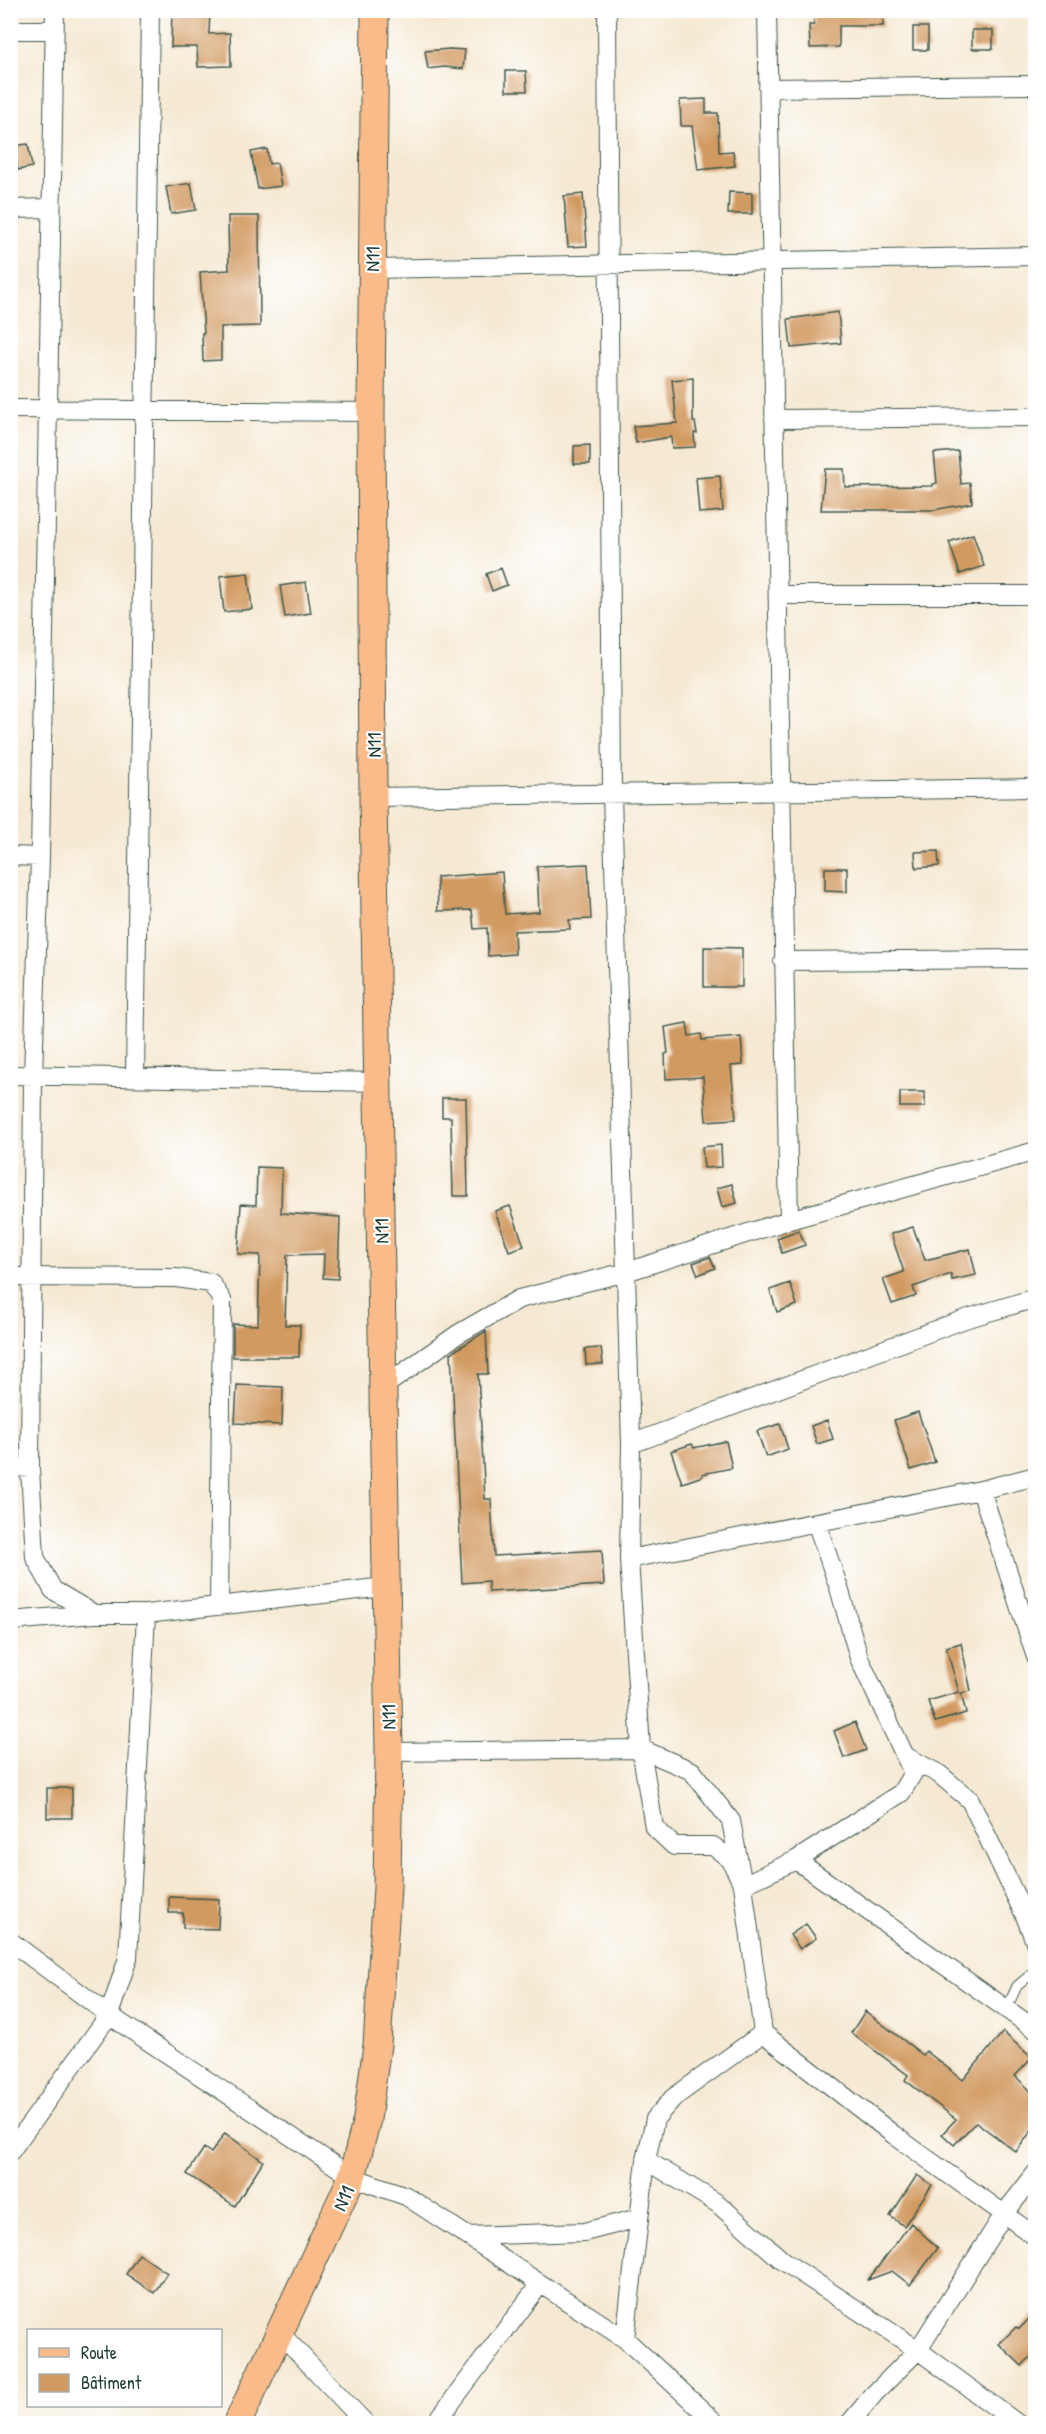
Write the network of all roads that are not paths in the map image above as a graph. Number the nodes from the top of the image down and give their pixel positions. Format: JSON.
{"nodes":[{"id":1,"x":55,"y":10,"type":"edge"},
{"id":2,"x":150,"y":10,"type":"edge"},
{"id":3,"x":375,"y":10,"type":"edge"},
{"id":4,"x":607,"y":10,"type":"edge"},
{"id":5,"x":767,"y":10,"type":"edge"},
{"id":6,"x":10,"y":30,"type":"edge"},
{"id":7,"x":54,"y":30,"type":"junction"},
{"id":8,"x":1035,"y":85,"type":"edge"},
{"id":9,"x":768,"y":88,"type":"junction"},
{"id":10,"x":51,"y":208,"type":"junction"},
{"id":11,"x":10,"y":209,"type":"edge"},
{"id":12,"x":1035,"y":256,"type":"edge"},
{"id":13,"x":772,"y":261,"type":"junction"},
{"id":14,"x":610,"y":265,"type":"junction"},
{"id":15,"x":372,"y":269,"type":"junction"},
{"id":16,"x":10,"y":409,"type":"edge"},
{"id":17,"x":48,"y":409,"type":"junction"},
{"id":18,"x":144,"y":411,"type":"junction"},
{"id":19,"x":371,"y":412,"type":"junction"},
{"id":20,"x":1035,"y":417,"type":"edge"},
{"id":21,"x":774,"y":419,"type":"junction"},
{"id":22,"x":778,"y":595,"type":"junction"},
{"id":23,"x":1035,"y":595,"type":"edge"},
{"id":24,"x":1035,"y":788,"type":"edge"},
{"id":25,"x":780,"y":791,"type":"junction"},
{"id":26,"x":612,"y":794,"type":"junction"},
{"id":27,"x":373,"y":797,"type":"junction"},
{"id":28,"x":10,"y":856,"type":"edge"},
{"id":29,"x":40,"y":856,"type":"junction"},
{"id":30,"x":1035,"y":958,"type":"edge"},
{"id":31,"x":783,"y":961,"type":"junction"},
{"id":32,"x":10,"y":1076,"type":"edge"},
{"id":33,"x":33,"y":1076,"type":"junction"},
{"id":34,"x":135,"y":1077,"type":"junction"},
{"id":35,"x":379,"y":1082,"type":"junction"},
{"id":36,"x":1035,"y":1152,"type":"edge"},
{"id":37,"x":789,"y":1220,"type":"junction"},
{"id":38,"x":626,"y":1272,"type":"junction"},
{"id":39,"x":10,"y":1277,"type":"edge"},
{"id":40,"x":31,"y":1277,"type":"junction"},
{"id":41,"x":1035,"y":1298,"type":"edge"},
{"id":42,"x":383,"y":1387,"type":"junction"},
{"id":43,"x":631,"y":1444,"type":"junction"},
{"id":44,"x":10,"y":1467,"type":"edge"},
{"id":45,"x":30,"y":1468,"type":"junction"},
{"id":46,"x":1035,"y":1476,"type":"edge"},
{"id":47,"x":981,"y":1490,"type":"junction"},
{"id":48,"x":816,"y":1522,"type":"junction"},
{"id":49,"x":629,"y":1559,"type":"junction"},
{"id":50,"x":386,"y":1587,"type":"junction"},
{"id":51,"x":219,"y":1606,"type":"junction"},
{"id":52,"x":94,"y":1614,"type":"junction"},
{"id":53,"x":146,"y":1614,"type":"junction"},
{"id":54,"x":10,"y":1621,"type":"edge"},
{"id":55,"x":1035,"y":1657,"type":"edge"},
{"id":56,"x":641,"y":1749,"type":"junction"},
{"id":57,"x":389,"y":1752,"type":"junction"},
{"id":58,"x":907,"y":1757,"type":"junction"},
{"id":59,"x":796,"y":1860,"type":"junction"},
{"id":60,"x":743,"y":1885,"type":"junction"},
{"id":61,"x":10,"y":1941,"type":"edge"},
{"id":62,"x":1035,"y":1944,"type":"edge"},
{"id":63,"x":1035,"y":1970,"type":"edge"},
{"id":64,"x":1006,"y":2010,"type":"junction"},
{"id":65,"x":109,"y":2015,"type":"junction"},
{"id":66,"x":1035,"y":2030,"type":"edge"},
{"id":67,"x":763,"y":2033,"type":"junction"},
{"id":68,"x":10,"y":2152,"type":"edge"},
{"id":69,"x":646,"y":2160,"type":"junction"},
{"id":70,"x":1035,"y":2173,"type":"edge"},
{"id":71,"x":352,"y":2177,"type":"junction"},
{"id":72,"x":1004,"y":2214,"type":"junction"},
{"id":73,"x":639,"y":2218,"type":"junction"},
{"id":74,"x":467,"y":2236,"type":"junction"},
{"id":75,"x":1035,"y":2237,"type":"edge"},
{"id":76,"x":540,"y":2284,"type":"junction"},
{"id":77,"x":281,"y":2334,"type":"junction"},
{"id":78,"x":625,"y":2339,"type":"junction"},
{"id":79,"x":918,"y":2350,"type":"junction"},
{"id":80,"x":238,"y":2423,"type":"edge"},
{"id":81,"x":366,"y":2424,"type":"edge"},
{"id":82,"x":435,"y":2424,"type":"edge"},
{"id":83,"x":717,"y":2424,"type":"edge"},
{"id":84,"x":849,"y":2424,"type":"edge"},
{"id":85,"x":1018,"y":2424,"type":"edge"}],
"edges":[{"from":1,"to":7,"type":"street"},
{"from":2,"to":18,"type":"street"},
{"from":3,"to":15,"type":"main road","name":"N11"},
{"from":4,"to":14,"type":"street"},
{"from":5,"to":9,"type":"street"},
{"from":6,"to":7,"type":"street"},
{"from":7,"to":10,"type":"street"},
{"from":8,"to":9,"type":"street"},
{"from":9,"to":13,"type":"street"},
{"from":10,"to":11,"type":"street"},
{"from":10,"to":17,"type":"street"},
{"from":12,"to":13,"type":"street"},
{"from":13,"to":14,"type":"street"},
{"from":13,"to":21,"type":"street"},
{"from":14,"to":15,"type":"street"},
{"from":14,"to":26,"type":"street"},
{"from":15,"to":19,"type":"main road","name":"N11"},
{"from":16,"to":17,"type":"street"},
{"from":17,"to":18,"type":"street"},
{"from":17,"to":29,"type":"street"},
{"from":18,"to":19,"type":"street"},
{"from":18,"to":34,"type":"street"},
{"from":19,"to":27,"type":"main road","name":"N11"},
{"from":20,"to":21,"type":"street"},
{"from":21,"to":22,"type":"street"},
{"from":22,"to":23,"type":"street"},
{"from":22,"to":25,"type":"street"},
{"from":24,"to":25,"type":"street"},
{"from":25,"to":26,"type":"street"},
{"from":25,"to":31,"type":"street"},
{"from":26,"to":27,"type":"street"},
{"from":26,"to":38,"type":"street"},
{"from":27,"to":35,"type":"main road","name":"N11"},
{"from":28,"to":29,"type":"street"},
{"from":29,"to":33,"type":"street"},
{"from":30,"to":31,"type":"street"},
{"from":31,"to":37,"type":"street"},
{"from":32,"to":33,"type":"street"},
{"from":33,"to":34,"type":"street"},
{"from":33,"to":40,"type":"street"},
{"from":34,"to":35,"type":"street"},
{"from":35,"to":42,"type":"main road","name":"N11"},
{"from":36,"to":37,"type":"street"},
{"from":37,"to":38,"type":"street"},
{"from":38,"to":42,"type":"street"},
{"from":38,"to":43,"type":"street"},
{"from":39,"to":40,"type":"street"},
{"from":40,"to":45,"type":"street"},
{"from":40,"to":51,"type":"street"},
{"from":41,"to":43,"type":"street"},
{"from":42,"to":50,"type":"main road","name":"N11"},
{"from":43,"to":49,"type":"street"},
{"from":44,"to":45,"type":"street"},
{"from":45,"to":52,"type":"street"},
{"from":46,"to":47,"type":"street"},
{"from":47,"to":48,"type":"street"},
{"from":47,"to":55,"type":"street"},
{"from":48,"to":49,"type":"street"},
{"from":48,"to":58,"type":"street"},
{"from":49,"to":56,"type":"street"},
{"from":50,"to":51,"type":"street"},
{"from":50,"to":57,"type":"main road","name":"N11"},
{"from":51,"to":53,"type":"street"},
{"from":52,"to":53,"type":"street"},
{"from":52,"to":54,"type":"street"},
{"from":53,"to":65,"type":"street"},
{"from":56,"to":57,"type":"street"},
{"from":56,"to":60,"type":"street"},
{"from":56,"to":60,"type":"street"},
{"from":57,"to":71,"type":"main road","name":"N11"},
{"from":58,"to":59,"type":"street"},
{"from":58,"to":62,"type":"street"},
{"from":59,"to":60,"type":"street"},
{"from":59,"to":64,"type":"street"},
{"from":60,"to":67,"type":"street"},
{"from":61,"to":65,"type":"street"},
{"from":63,"to":64,"type":"lane"},
{"from":64,"to":66,"type":"street"},
{"from":65,"to":68,"type":"street"},
{"from":65,"to":71,"type":"street"},
{"from":67,"to":69,"type":"street"},
{"from":67,"to":72,"type":"street"},
{"from":69,"to":73,"type":"street"},
{"from":69,"to":79,"type":"street"},
{"from":70,"to":72,"type":"street"},
{"from":71,"to":74,"type":"street"},
{"from":71,"to":77,"type":"main road","name":"N11"},
{"from":72,"to":75,"type":"street"},
{"from":72,"to":79,"type":"street"},
{"from":73,"to":74,"type":"street"},
{"from":73,"to":78,"type":"street"},
{"from":74,"to":76,"type":"street"},
{"from":76,"to":78,"type":"street"},
{"from":76,"to":82,"type":"street"},
{"from":77,"to":80,"type":"main road","name":"N11"},
{"from":77,"to":81,"type":"street"},
{"from":78,"to":83,"type":"street"},
{"from":79,"to":84,"type":"street"},
{"from":79,"to":85,"type":"street"}]}
